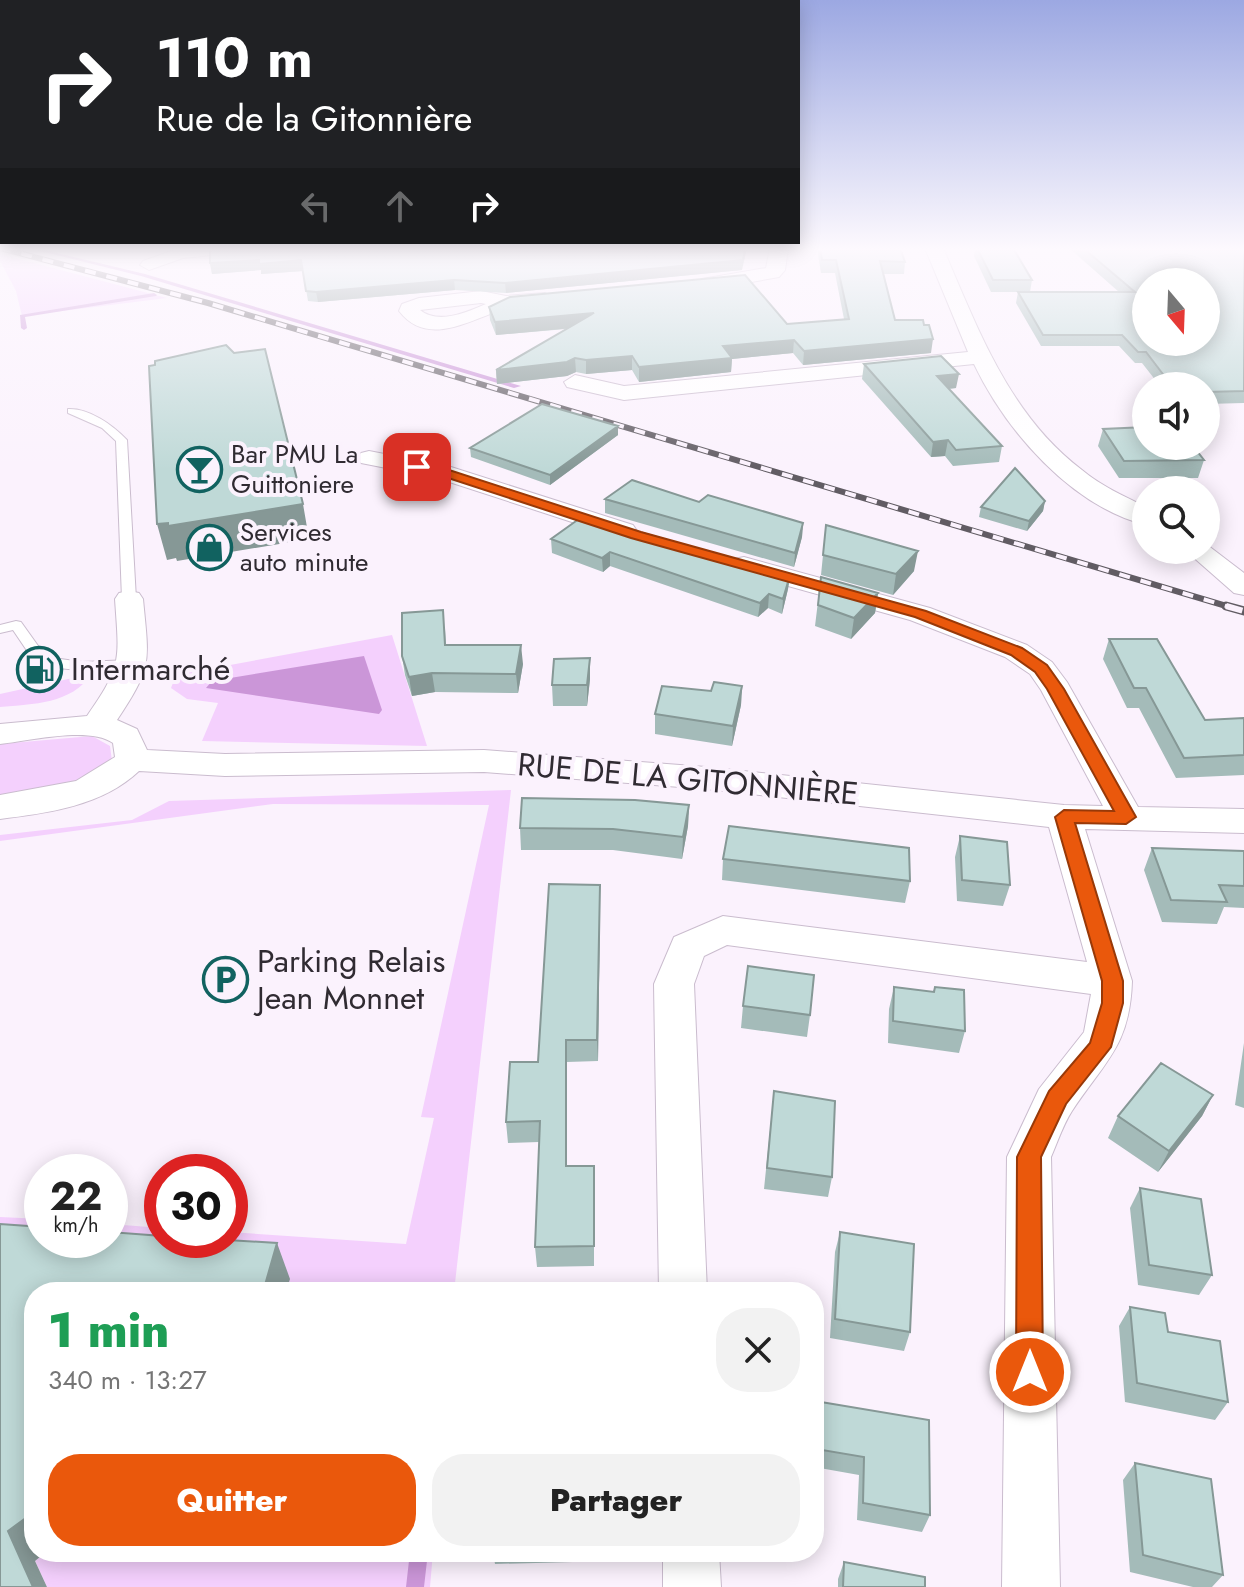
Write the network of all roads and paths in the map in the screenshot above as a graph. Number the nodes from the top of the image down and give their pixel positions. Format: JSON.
{"nodes":[{"id":1,"x":966,"y":322,"type":"edge"},
{"id":2,"x":981,"y":357,"type":"junction"},
{"id":3,"x":575,"y":382,"type":"dead end"},
{"id":4,"x":72,"y":411,"type":"dead end"},
{"id":5,"x":369,"y":458,"type":"dead end"},
{"id":6,"x":1132,"y":509,"type":"edge"},
{"id":7,"x":651,"y":539,"type":"edge"},
{"id":8,"x":726,"y":560,"type":"edge"},
{"id":9,"x":1216,"y":564,"type":"edge"},
{"id":10,"x":1242,"y":584,"type":"edge"},
{"id":11,"x":129,"y":599,"type":"joint"},
{"id":12,"x":0,"y":629,"type":"edge"},
{"id":13,"x":131,"y":664,"type":"junction"},
{"id":14,"x":97,"y":725,"type":"junction"},
{"id":15,"x":0,"y":734,"type":"edge"},
{"id":16,"x":131,"y":760,"type":"junction"},
{"id":17,"x":0,"y":807,"type":"edge"},
{"id":18,"x":1064,"y":817,"type":"junction"},
{"id":19,"x":1126,"y":817,"type":"junction"},
{"id":20,"x":1244,"y":821,"type":"edge"},
{"id":21,"x":1112,"y":981,"type":"junction"},
{"id":22,"x":683,"y":1282,"type":"edge"},
{"id":23,"x":691,"y":1562,"type":"edge"},
{"id":24,"x":692,"y":1587,"type":"edge"},
{"id":25,"x":1031,"y":1587,"type":"edge"}],
"edges":[{"from":1,"to":2,"type":"street"},
{"from":2,"to":3,"type":"street"},
{"from":2,"to":6,"type":"street"},
{"from":4,"to":11,"type":"lane"},
{"from":5,"to":7,"type":"street"},
{"from":8,"to":19,"type":"street"},
{"from":9,"to":10,"type":"street"},
{"from":11,"to":13,"type":"street"},
{"from":12,"to":13,"type":"lane"},
{"from":13,"to":14,"type":"street"},
{"from":14,"to":15,"type":"street"},
{"from":14,"to":16,"type":"street"},
{"from":16,"to":17,"type":"street"},
{"from":16,"to":18,"type":"street","name":"RUE DE LA GITONNIÈRE"},
{"from":18,"to":19,"type":"street","name":"RUE DE LA GITONNIÈRE"},
{"from":18,"to":21,"type":"street"},
{"from":19,"to":20,"type":"street","name":"RUE DE LA GITONNIÈRE"},
{"from":21,"to":22,"type":"street"},
{"from":21,"to":25,"type":"street"},
{"from":23,"to":24,"type":"street"}]}
